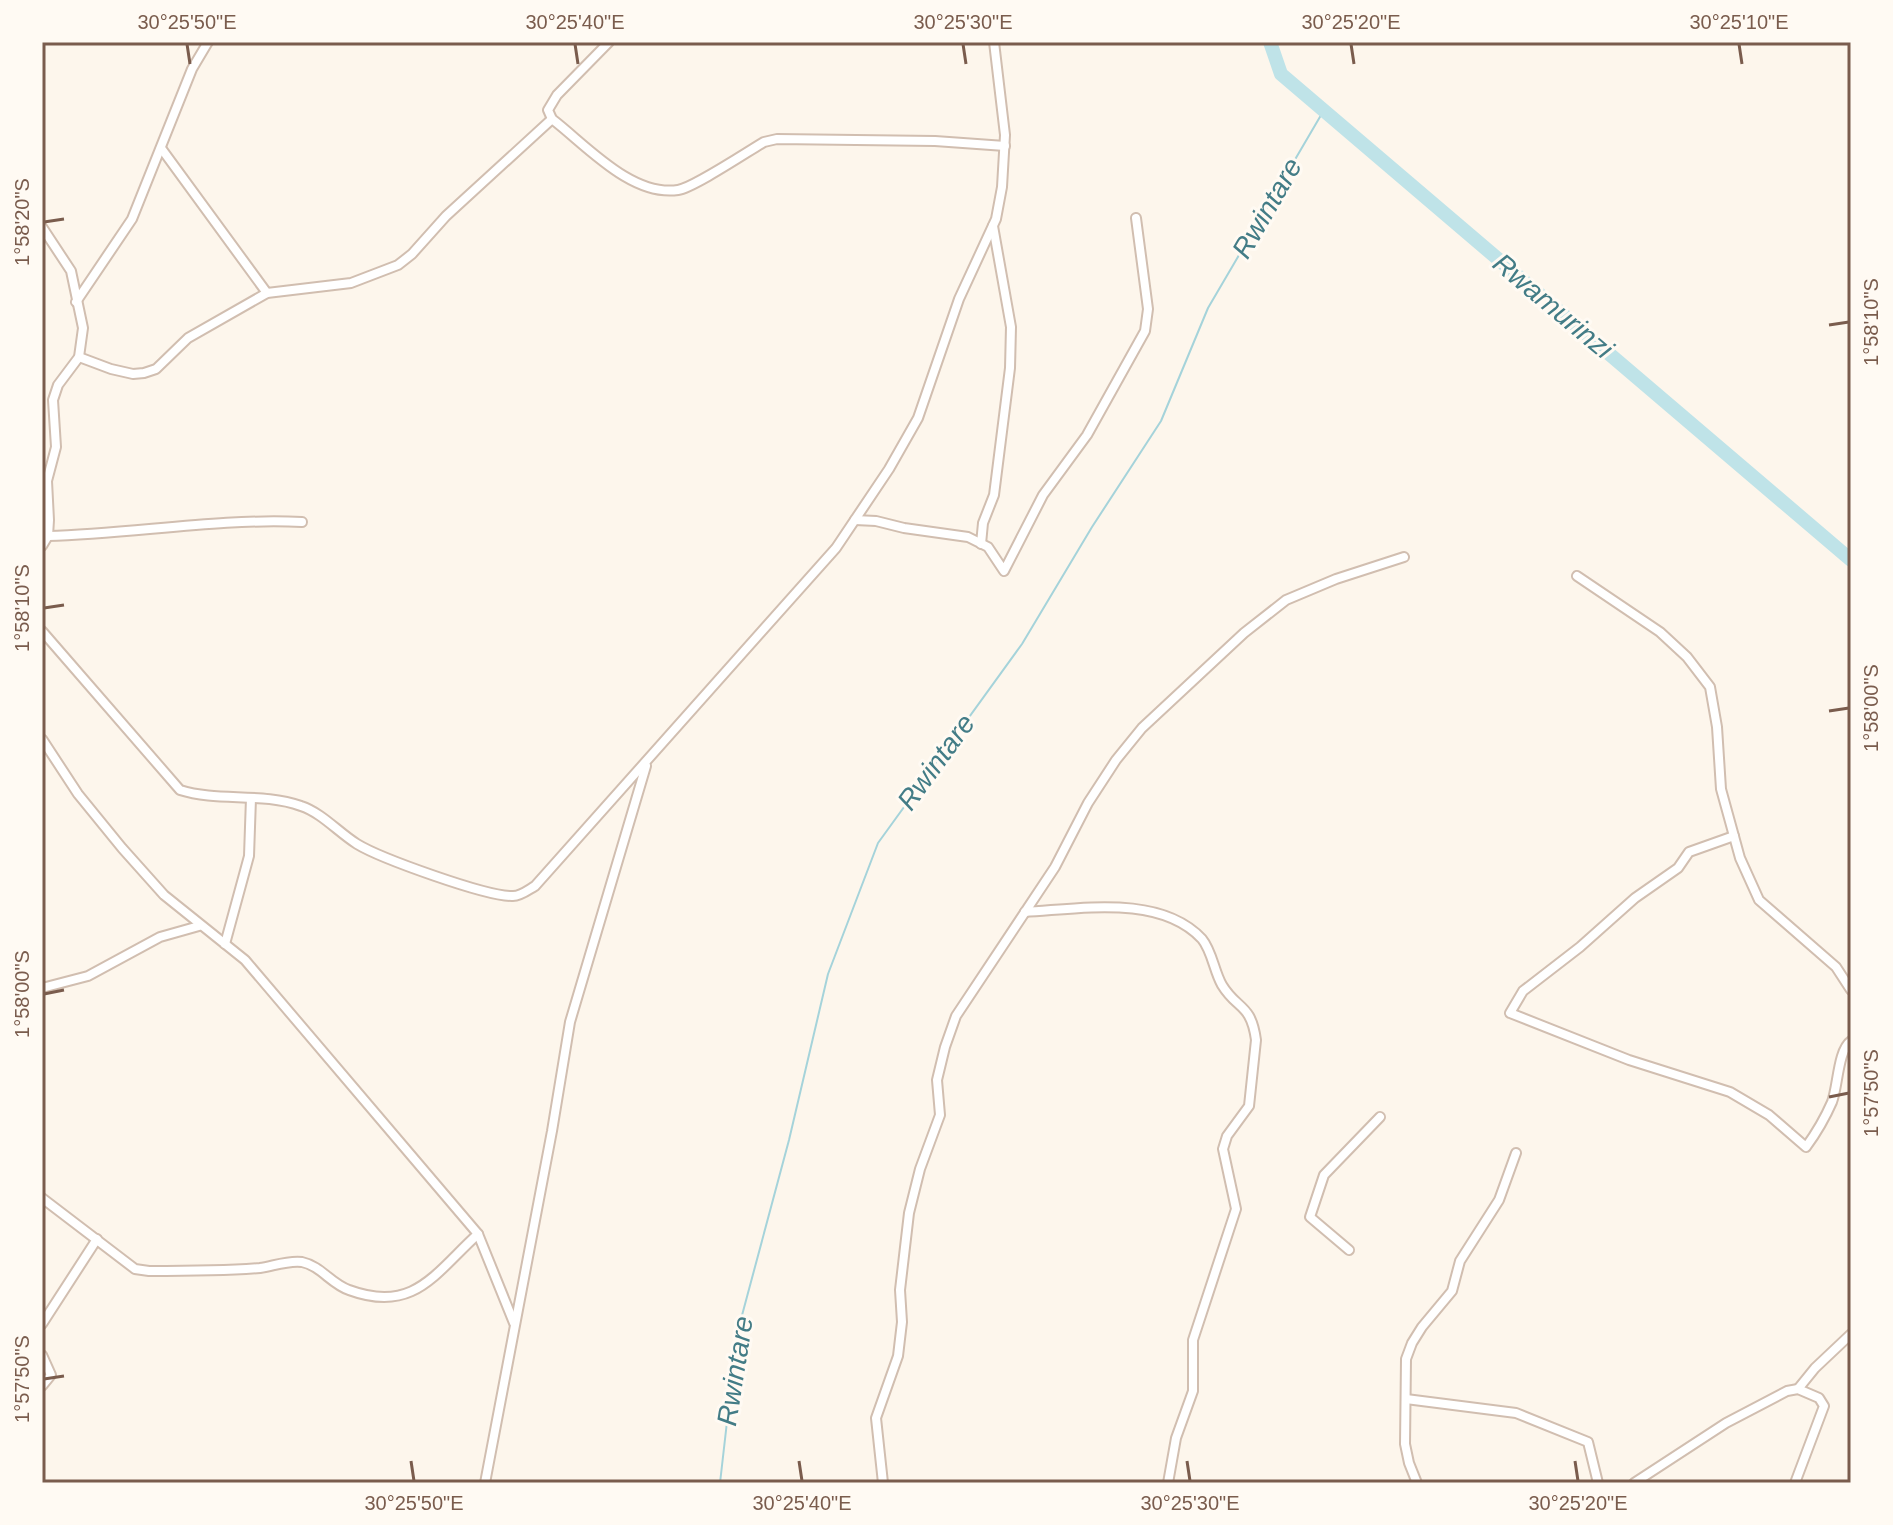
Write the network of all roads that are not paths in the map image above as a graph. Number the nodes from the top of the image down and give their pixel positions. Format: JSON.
{"nodes":[{"id":1,"x":208,"y":42,"type":"edge"},
{"id":2,"x":609,"y":42,"type":"edge"},
{"id":3,"x":994,"y":42,"type":"edge"},
{"id":4,"x":552,"y":119,"type":"junction"},
{"id":5,"x":1005,"y":146,"type":"junction"},
{"id":6,"x":161,"y":148,"type":"junction"},
{"id":7,"x":1136,"y":218,"type":"dead end"},
{"id":8,"x":993,"y":225,"type":"junction"},
{"id":9,"x":42,"y":227,"type":"edge"},
{"id":10,"x":46,"y":239,"type":"edge"},
{"id":11,"x":267,"y":293,"type":"junction"},
{"id":12,"x":76,"y":303,"type":"junction"},
{"id":13,"x":79,"y":357,"type":"junction"},
{"id":14,"x":44,"y":479,"type":"edge"},
{"id":15,"x":855,"y":520,"type":"junction"},
{"id":16,"x":302,"y":522,"type":"dead end"},
{"id":17,"x":48,"y":536,"type":"junction"},
{"id":18,"x":981,"y":544,"type":"junction"},
{"id":19,"x":42,"y":546,"type":"edge"},
{"id":20,"x":1404,"y":557,"type":"dead end"},
{"id":21,"x":1577,"y":576,"type":"dead end"},
{"id":22,"x":42,"y":631,"type":"edge"},
{"id":23,"x":42,"y":739,"type":"edge"},
{"id":24,"x":647,"y":761,"type":"junction"},
{"id":25,"x":251,"y":798,"type":"junction"},
{"id":26,"x":1734,"y":836,"type":"junction"},
{"id":27,"x":1025,"y":912,"type":"junction"},
{"id":28,"x":199,"y":926,"type":"junction"},
{"id":29,"x":225,"y":944,"type":"junction"},
{"id":30,"x":42,"y":988,"type":"edge"},
{"id":31,"x":1851,"y":990,"type":"edge"},
{"id":32,"x":1851,"y":1041,"type":"edge"},
{"id":33,"x":1380,"y":1117,"type":"dead end"},
{"id":34,"x":1516,"y":1153,"type":"dead end"},
{"id":35,"x":42,"y":1198,"type":"edge"},
{"id":36,"x":478,"y":1234,"type":"junction"},
{"id":37,"x":97,"y":1239,"type":"junction"},
{"id":38,"x":1349,"y":1250,"type":"dead end"},
{"id":39,"x":514,"y":1323,"type":"junction"},
{"id":40,"x":42,"y":1324,"type":"edge"},
{"id":41,"x":1851,"y":1334,"type":"edge"},
{"id":42,"x":42,"y":1355,"type":"edge"},
{"id":43,"x":42,"y":1386,"type":"edge"},
{"id":44,"x":1798,"y":1389,"type":"junction"},
{"id":45,"x":1406,"y":1399,"type":"junction"},
{"id":46,"x":485,"y":1483,"type":"edge"},
{"id":47,"x":883,"y":1483,"type":"edge"},
{"id":48,"x":1168,"y":1483,"type":"edge"},
{"id":49,"x":1417,"y":1483,"type":"edge"},
{"id":50,"x":1598,"y":1483,"type":"edge"},
{"id":51,"x":1634,"y":1483,"type":"edge"},
{"id":52,"x":1795,"y":1483,"type":"edge"}],
"edges":[{"from":1,"to":6,"type":"street"},
{"from":2,"to":4,"type":"street"},
{"from":3,"to":5,"type":"street"},
{"from":4,"to":5,"type":"street"},
{"from":4,"to":11,"type":"street"},
{"from":5,"to":8,"type":"street"},
{"from":6,"to":11,"type":"street"},
{"from":6,"to":12,"type":"street"},
{"from":7,"to":18,"type":"street"},
{"from":8,"to":15,"type":"street"},
{"from":8,"to":18,"type":"street"},
{"from":9,"to":10,"type":"street"},
{"from":10,"to":12,"type":"street"},
{"from":11,"to":13,"type":"street"},
{"from":12,"to":13,"type":"street"},
{"from":13,"to":14,"type":"street"},
{"from":14,"to":17,"type":"street"},
{"from":15,"to":18,"type":"street"},
{"from":15,"to":24,"type":"street"},
{"from":16,"to":17,"type":"street"},
{"from":17,"to":19,"type":"street"},
{"from":20,"to":27,"type":"street"},
{"from":21,"to":26,"type":"street"},
{"from":22,"to":25,"type":"street"},
{"from":23,"to":28,"type":"street"},
{"from":24,"to":25,"type":"street"},
{"from":24,"to":39,"type":"street"},
{"from":25,"to":29,"type":"street"},
{"from":26,"to":31,"type":"street"},
{"from":26,"to":32,"type":"street"},
{"from":27,"to":47,"type":"street"},
{"from":27,"to":48,"type":"street"},
{"from":28,"to":29,"type":"street"},
{"from":28,"to":30,"type":"street"},
{"from":29,"to":36,"type":"street"},
{"from":33,"to":38,"type":"street"},
{"from":34,"to":45,"type":"street"},
{"from":35,"to":37,"type":"street"},
{"from":36,"to":37,"type":"street"},
{"from":36,"to":39,"type":"street"},
{"from":37,"to":40,"type":"street"},
{"from":39,"to":46,"type":"street"},
{"from":41,"to":44,"type":"street"},
{"from":42,"to":43,"type":"street"},
{"from":44,"to":51,"type":"street"},
{"from":44,"to":52,"type":"street"},
{"from":45,"to":49,"type":"street"},
{"from":45,"to":50,"type":"street"}]}
